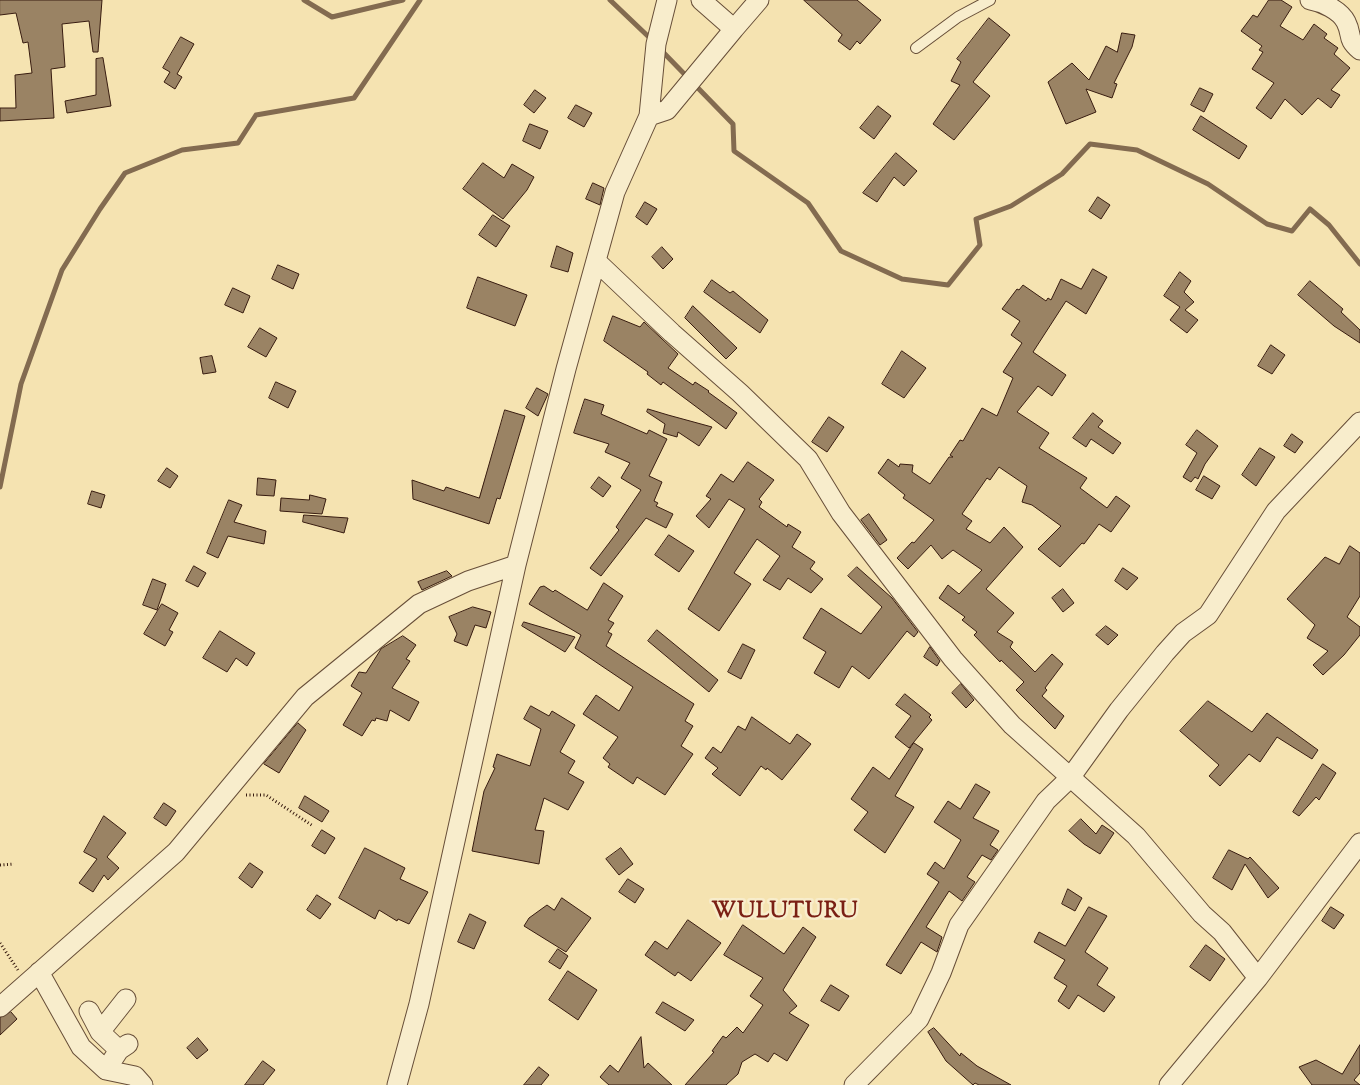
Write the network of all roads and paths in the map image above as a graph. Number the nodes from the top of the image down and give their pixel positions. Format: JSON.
{"nodes":[{"id":1,"x":667,"y":0,"type":"edge"},
{"id":2,"x":701,"y":0,"type":"edge"},
{"id":3,"x":759,"y":0,"type":"edge"},
{"id":4,"x":990,"y":0,"type":"edge"},
{"id":5,"x":1310,"y":0,"type":"edge"},
{"id":6,"x":734,"y":29,"type":"junction"},
{"id":7,"x":916,"y":48,"type":"dead end"},
{"id":8,"x":1360,"y":50,"type":"edge"},
{"id":9,"x":649,"y":116,"type":"junction"},
{"id":10,"x":596,"y":261,"type":"junction"},
{"id":11,"x":1360,"y":422,"type":"edge"},
{"id":12,"x":516,"y":565,"type":"junction"},
{"id":13,"x":1070,"y":778,"type":"junction"},
{"id":14,"x":223,"y":795,"type":"junction"},
{"id":15,"x":313,"y":826,"type":"dead end"},
{"id":16,"x":1360,"y":843,"type":"edge"},
{"id":17,"x":14,"y":864,"type":"dead end"},
{"id":18,"x":0,"y":865,"type":"edge"},
{"id":19,"x":0,"y":943,"type":"edge"},
{"id":20,"x":33,"y":978,"type":"junction"},
{"id":21,"x":1258,"y":978,"type":"junction"},
{"id":22,"x":126,"y":999,"type":"dead end"},
{"id":23,"x":0,"y":1007,"type":"edge"},
{"id":24,"x":89,"y":1011,"type":"dead end"},
{"id":25,"x":100,"y":1032,"type":"junction"},
{"id":26,"x":106,"y":1070,"type":"junction"},
{"id":27,"x":144,"y":1085,"type":"edge"},
{"id":28,"x":397,"y":1085,"type":"edge"},
{"id":29,"x":854,"y":1085,"type":"edge"},
{"id":30,"x":1169,"y":1085,"type":"edge"}],
"edges":[{"from":1,"to":9,"type":"street"},
{"from":2,"to":6,"type":"street"},
{"from":3,"to":6,"type":"street"},
{"from":4,"to":7,"type":"lane"},
{"from":5,"to":8,"type":"street"},
{"from":6,"to":9,"type":"street"},
{"from":9,"to":10,"type":"street"},
{"from":10,"to":12,"type":"street"},
{"from":10,"to":13,"type":"street"},
{"from":11,"to":13,"type":"street"},
{"from":12,"to":14,"type":"street"},
{"from":12,"to":28,"type":"street"},
{"from":13,"to":21,"type":"street"},
{"from":13,"to":29,"type":"street"},
{"from":14,"to":15,"type":"path"},
{"from":14,"to":20,"type":"street"},
{"from":16,"to":21,"type":"street"},
{"from":17,"to":18,"type":"path"},
{"from":19,"to":20,"type":"path"},
{"from":20,"to":23,"type":"street"},
{"from":20,"to":26,"type":"street"},
{"from":21,"to":30,"type":"street"},
{"from":22,"to":25,"type":"street"},
{"from":24,"to":25,"type":"street"},
{"from":25,"to":26,"type":"street"},
{"from":26,"to":27,"type":"street"}]}
